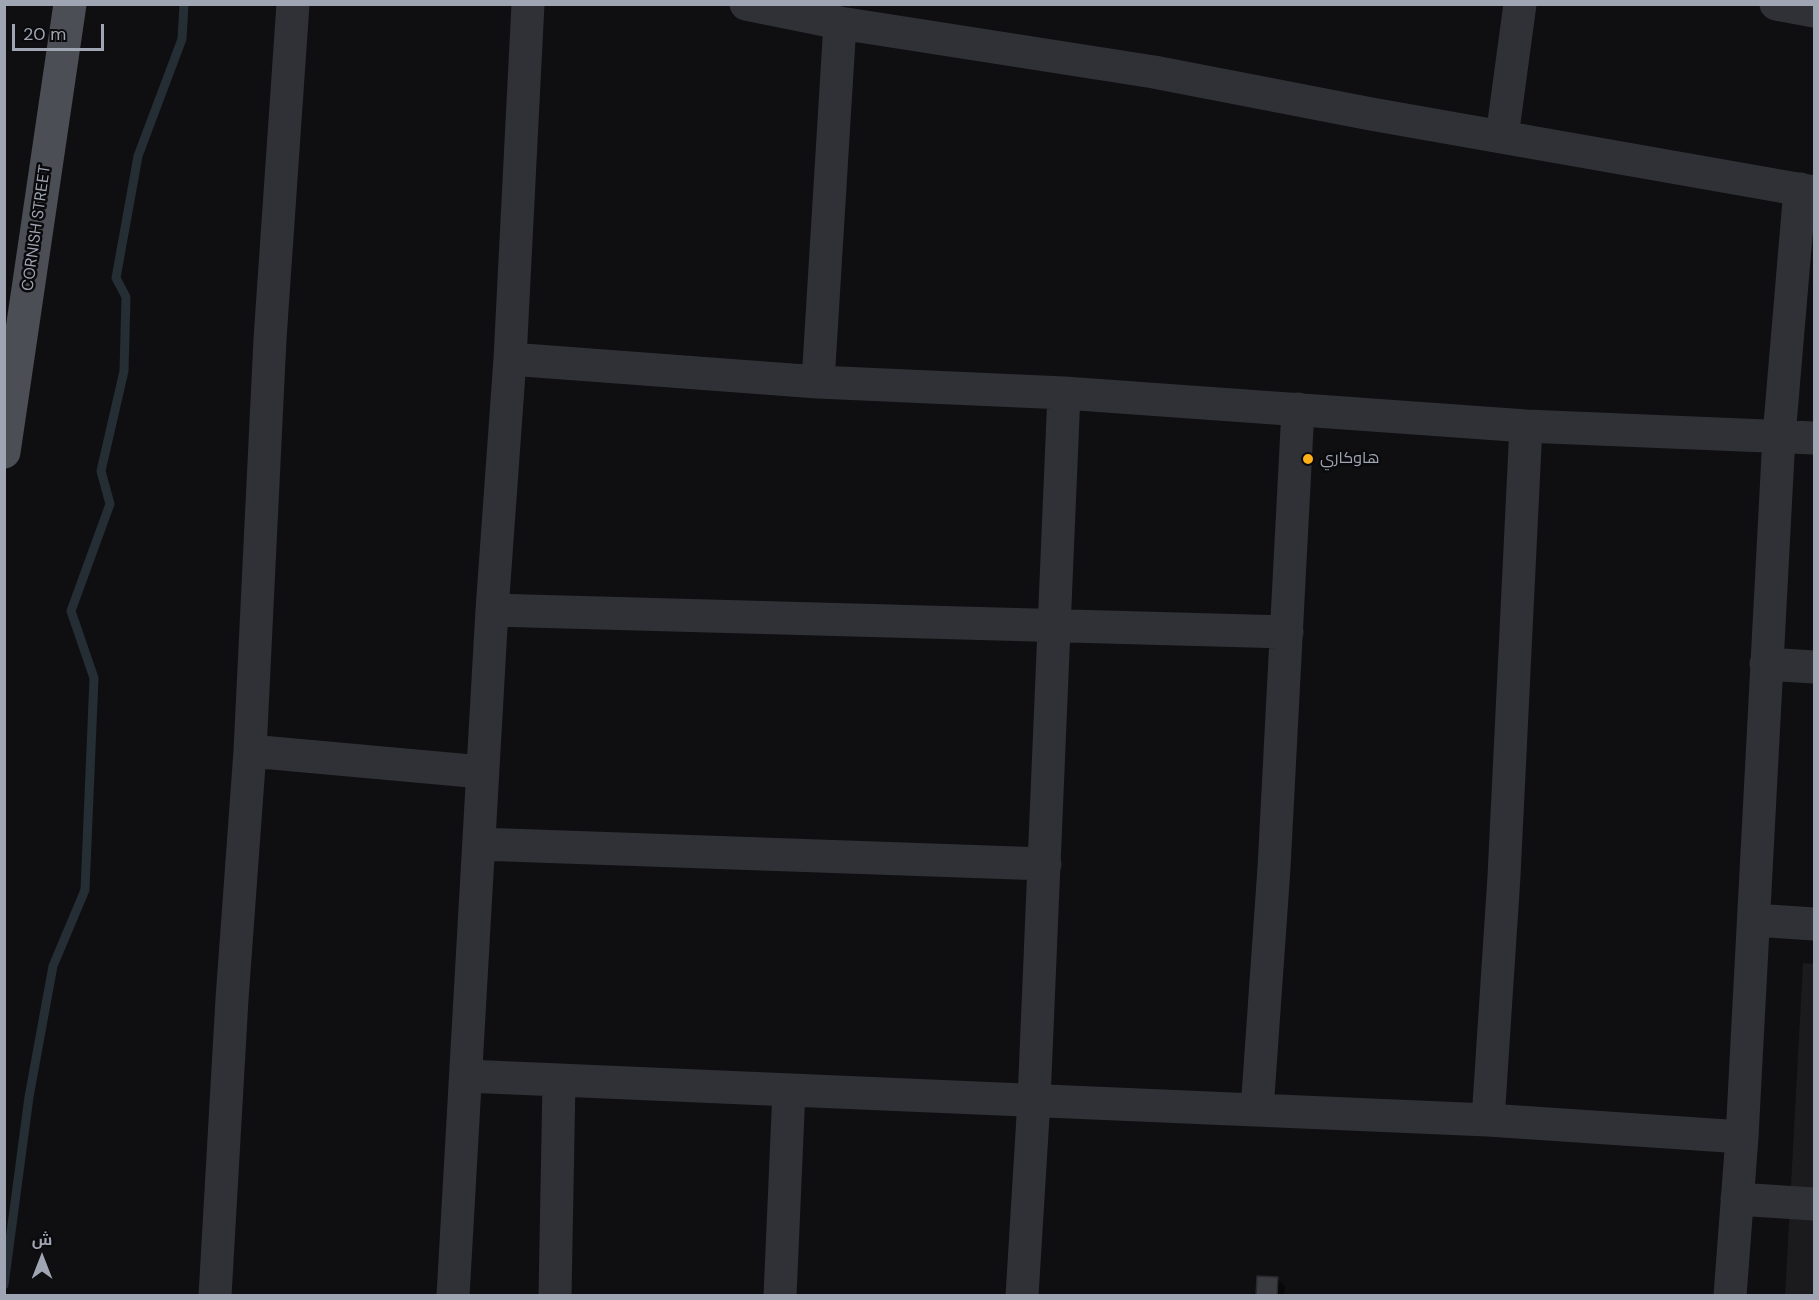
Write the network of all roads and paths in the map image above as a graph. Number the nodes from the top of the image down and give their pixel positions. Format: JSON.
{"nodes":[{"id":1,"x":70,"y":4,"type":"edge"},
{"id":2,"x":292,"y":4,"type":"edge"},
{"id":3,"x":528,"y":4,"type":"edge"},
{"id":4,"x":746,"y":4,"type":"edge"},
{"id":5,"x":1520,"y":4,"type":"edge"},
{"id":6,"x":1776,"y":4,"type":"edge"},
{"id":7,"x":1815,"y":11,"type":"edge"},
{"id":8,"x":840,"y":23,"type":"junction"},
{"id":9,"x":1502,"y":137,"type":"junction"},
{"id":10,"x":1808,"y":191,"type":"edge"},
{"id":11,"x":510,"y":359,"type":"junction"},
{"id":12,"x":818,"y":382,"type":"junction"},
{"id":13,"x":1064,"y":393,"type":"junction"},
{"id":14,"x":1298,"y":409,"type":"junction"},
{"id":15,"x":1526,"y":426,"type":"junction"},
{"id":16,"x":1779,"y":436,"type":"junction"},
{"id":17,"x":1815,"y":438,"type":"edge"},
{"id":18,"x":4,"y":452,"type":"edge"},
{"id":19,"x":492,"y":610,"type":"junction"},
{"id":20,"x":1054,"y":625,"type":"junction"},
{"id":21,"x":1287,"y":632,"type":"junction"},
{"id":22,"x":1766,"y":664,"type":"junction"},
{"id":23,"x":1815,"y":667,"type":"edge"},
{"id":24,"x":250,"y":751,"type":"junction"},
{"id":25,"x":482,"y":772,"type":"junction"},
{"id":26,"x":479,"y":844,"type":"junction"},
{"id":27,"x":1045,"y":864,"type":"junction"},
{"id":28,"x":1754,"y":920,"type":"junction"},
{"id":29,"x":1815,"y":924,"type":"edge"},
{"id":30,"x":466,"y":1076,"type":"junction"},
{"id":31,"x":559,"y":1080,"type":"junction"},
{"id":32,"x":789,"y":1090,"type":"junction"},
{"id":33,"x":1034,"y":1100,"type":"junction"},
{"id":34,"x":1257,"y":1110,"type":"junction"},
{"id":35,"x":1488,"y":1120,"type":"junction"},
{"id":36,"x":1742,"y":1137,"type":"junction"},
{"id":37,"x":1737,"y":1199,"type":"junction"},
{"id":38,"x":1815,"y":1204,"type":"edge"},
{"id":39,"x":215,"y":1296,"type":"edge"},
{"id":40,"x":453,"y":1296,"type":"edge"},
{"id":41,"x":555,"y":1296,"type":"edge"},
{"id":42,"x":780,"y":1296,"type":"edge"},
{"id":43,"x":1022,"y":1296,"type":"edge"},
{"id":44,"x":1730,"y":1296,"type":"edge"}],
"edges":[{"from":1,"to":18,"type":"main road","name":"CORNISH STREET"},
{"from":2,"to":24,"type":"street"},
{"from":3,"to":11,"type":"street"},
{"from":4,"to":8,"type":"street"},
{"from":5,"to":9,"type":"street"},
{"from":6,"to":7,"type":"street"},
{"from":8,"to":9,"type":"street"},
{"from":8,"to":12,"type":"street"},
{"from":9,"to":10,"type":"street"},
{"from":10,"to":16,"type":"street"},
{"from":11,"to":12,"type":"street"},
{"from":11,"to":19,"type":"street"},
{"from":12,"to":13,"type":"street"},
{"from":13,"to":14,"type":"street"},
{"from":13,"to":20,"type":"street"},
{"from":14,"to":15,"type":"street"},
{"from":14,"to":21,"type":"street"},
{"from":15,"to":16,"type":"street"},
{"from":15,"to":35,"type":"street"},
{"from":16,"to":17,"type":"street"},
{"from":16,"to":22,"type":"street"},
{"from":19,"to":20,"type":"street"},
{"from":19,"to":25,"type":"street"},
{"from":20,"to":21,"type":"street"},
{"from":20,"to":27,"type":"street"},
{"from":21,"to":34,"type":"street"},
{"from":22,"to":23,"type":"street"},
{"from":22,"to":28,"type":"street"},
{"from":24,"to":25,"type":"street"},
{"from":24,"to":39,"type":"street"},
{"from":25,"to":26,"type":"street"},
{"from":26,"to":27,"type":"street"},
{"from":26,"to":30,"type":"street"},
{"from":27,"to":33,"type":"street"},
{"from":28,"to":29,"type":"street"},
{"from":28,"to":36,"type":"street"},
{"from":30,"to":31,"type":"street"},
{"from":30,"to":40,"type":"street"},
{"from":31,"to":32,"type":"street"},
{"from":31,"to":41,"type":"street"},
{"from":32,"to":33,"type":"street"},
{"from":32,"to":42,"type":"street"},
{"from":33,"to":34,"type":"street"},
{"from":33,"to":43,"type":"street"},
{"from":34,"to":35,"type":"street"},
{"from":35,"to":36,"type":"street"},
{"from":36,"to":37,"type":"street"},
{"from":37,"to":38,"type":"street"},
{"from":37,"to":44,"type":"street"}]}
